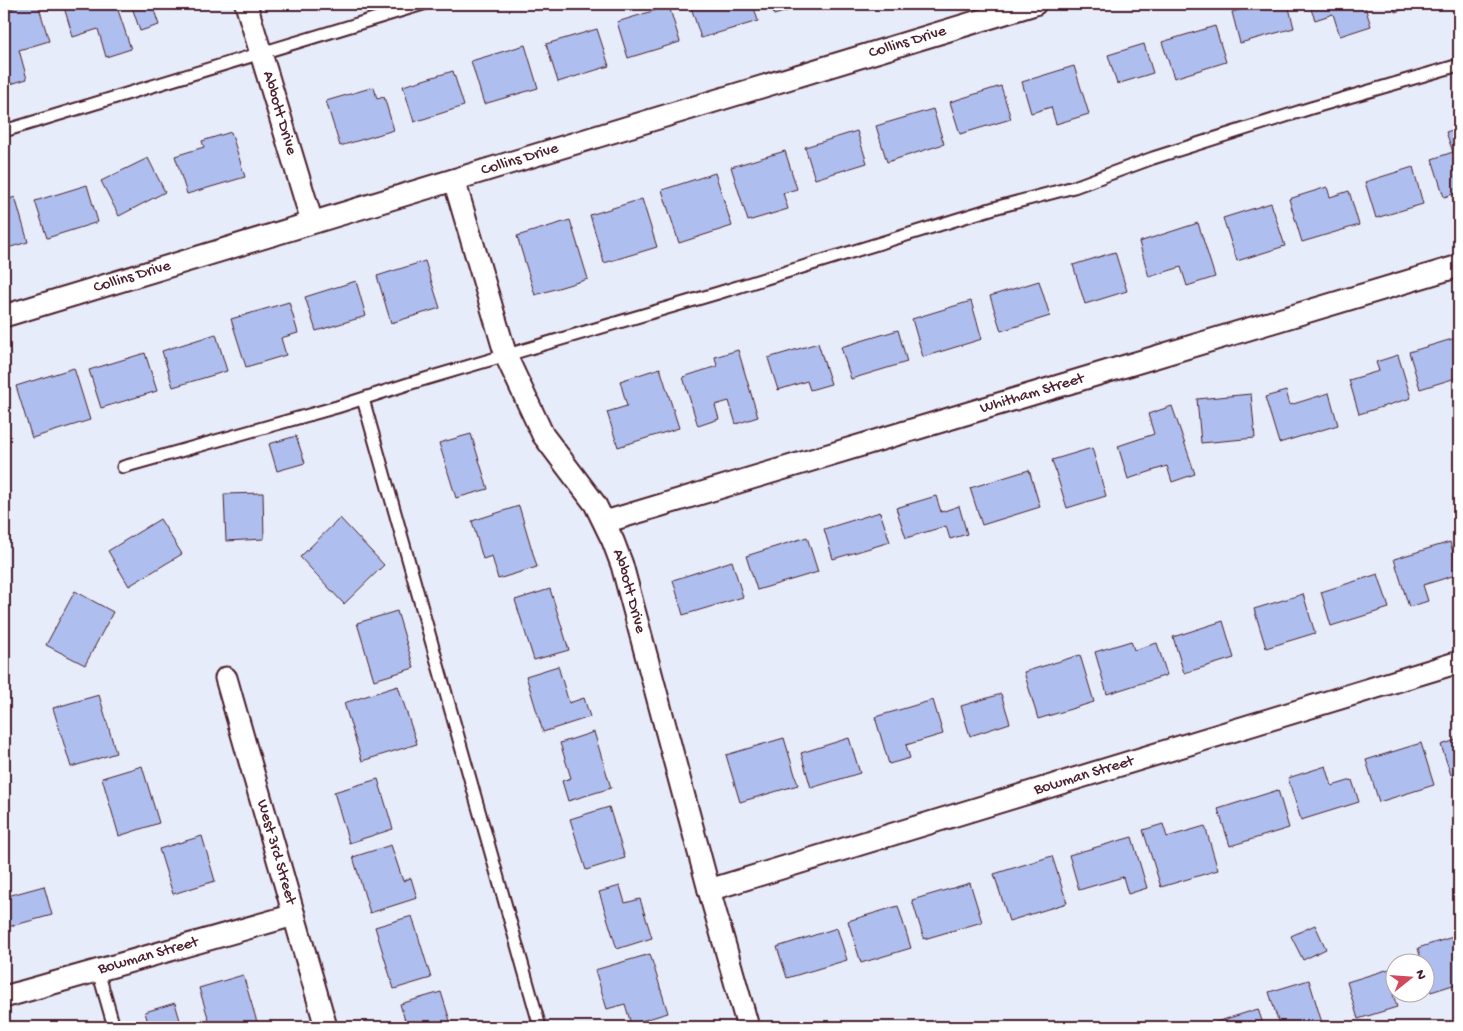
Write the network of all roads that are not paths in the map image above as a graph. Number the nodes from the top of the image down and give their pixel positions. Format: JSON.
{"nodes":[{"id":1,"x":246,"y":4,"type":"edge"},
{"id":2,"x":423,"y":4,"type":"edge"},
{"id":3,"x":1035,"y":4,"type":"edge"},
{"id":4,"x":261,"y":54,"type":"junction"},
{"id":5,"x":1459,"y":65,"type":"edge"},
{"id":6,"x":4,"y":131,"type":"edge"},
{"id":7,"x":454,"y":180,"type":"junction"},
{"id":8,"x":312,"y":222,"type":"junction"},
{"id":9,"x":1459,"y":266,"type":"edge"},
{"id":10,"x":4,"y":316,"type":"edge"},
{"id":11,"x":506,"y":356,"type":"junction"},
{"id":12,"x":363,"y":399,"type":"junction"},
{"id":13,"x":123,"y":467,"type":"dead end"},
{"id":14,"x":605,"y":522,"type":"junction"},
{"id":15,"x":1459,"y":662,"type":"edge"},
{"id":16,"x":226,"y":678,"type":"dead end"},
{"id":17,"x":709,"y":890,"type":"junction"},
{"id":18,"x":294,"y":915,"type":"junction"},
{"id":19,"x":98,"y":971,"type":"junction"},
{"id":20,"x":4,"y":997,"type":"edge"},
{"id":21,"x":114,"y":1027,"type":"edge"},
{"id":22,"x":326,"y":1027,"type":"edge"},
{"id":23,"x":540,"y":1027,"type":"edge"},
{"id":24,"x":748,"y":1027,"type":"edge"}],
"edges":[{"from":1,"to":4,"type":"street","name":"Abbott Drive"},
{"from":2,"to":4,"type":"lane"},
{"from":3,"to":7,"type":"street","name":"Collins Drive"},
{"from":4,"to":6,"type":"lane"},
{"from":4,"to":8,"type":"street","name":"Abbott Drive"},
{"from":5,"to":11,"type":"lane"},
{"from":7,"to":8,"type":"street","name":"Collins Drive"},
{"from":7,"to":11,"type":"street","name":"Abbott Drive"},
{"from":8,"to":10,"type":"street","name":"Collins Drive"},
{"from":9,"to":14,"type":"street","name":"Whitham Street"},
{"from":11,"to":12,"type":"lane"},
{"from":11,"to":14,"type":"street","name":"Abbott Drive"},
{"from":12,"to":13,"type":"lane"},
{"from":12,"to":23,"type":"lane"},
{"from":14,"to":17,"type":"street","name":"Abbott Drive"},
{"from":15,"to":17,"type":"street","name":"Bowman Street"},
{"from":16,"to":18,"type":"street","name":"West 3rd Street"},
{"from":17,"to":24,"type":"street","name":"Abbott Drive"},
{"from":18,"to":19,"type":"street","name":"Bowman Street"},
{"from":18,"to":22,"type":"street","name":"West 3rd Street"},
{"from":19,"to":20,"type":"street","name":"Bowman Street"},
{"from":19,"to":21,"type":"lane"}]}
